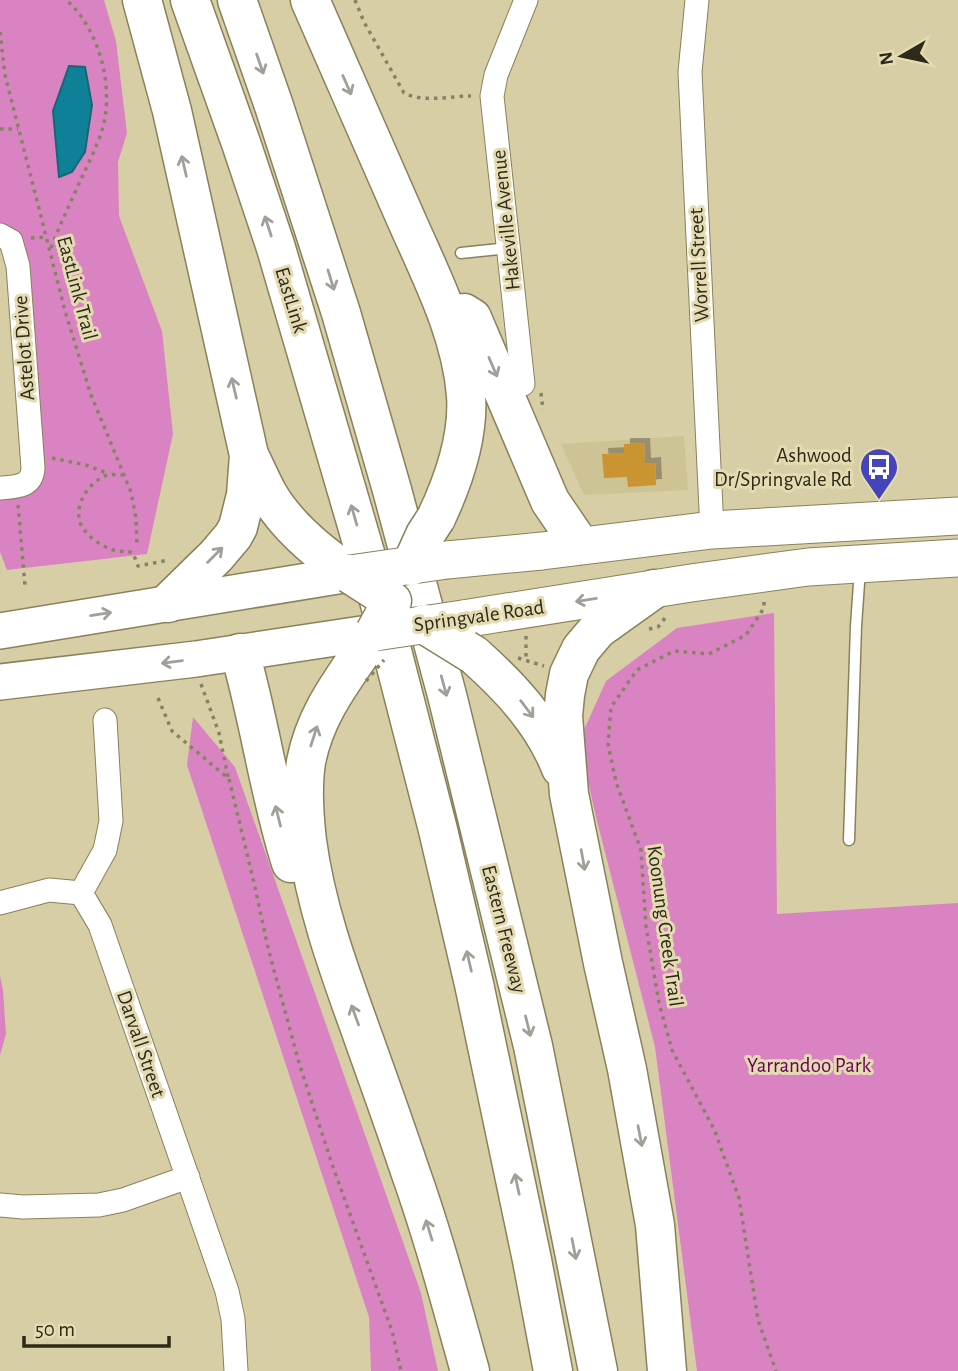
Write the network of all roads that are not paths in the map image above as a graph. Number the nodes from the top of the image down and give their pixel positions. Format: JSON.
{"nodes":[{"id":1,"x":142,"y":0,"type":"edge"},
{"id":2,"x":190,"y":0,"type":"edge"},
{"id":3,"x":237,"y":0,"type":"edge"},
{"id":4,"x":310,"y":0,"type":"edge"},
{"id":5,"x":526,"y":0,"type":"edge"},
{"id":6,"x":697,"y":0,"type":"edge"},
{"id":7,"x":0,"y":235,"type":"edge"},
{"id":8,"x":509,"y":248,"type":"junction"},
{"id":9,"x":461,"y":253,"type":"dead end"},
{"id":10,"x":439,"y":296,"type":"junction"},
{"id":11,"x":525,"y":389,"type":"dead end"},
{"id":12,"x":249,"y":454,"type":"junction"},
{"id":13,"x":8,"y":487,"type":"edge"},
{"id":14,"x":958,"y":516,"type":"edge"},
{"id":15,"x":712,"y":530,"type":"junction"},
{"id":16,"x":580,"y":545,"type":"junction"},
{"id":17,"x":958,"y":558,"type":"edge"},
{"id":18,"x":429,"y":563,"type":"junction"},
{"id":19,"x":860,"y":563,"type":"junction"},
{"id":20,"x":340,"y":571,"type":"junction"},
{"id":21,"x":654,"y":589,"type":"junction"},
{"id":22,"x":167,"y":603,"type":"junction"},
{"id":23,"x":424,"y":624,"type":"junction"},
{"id":24,"x":0,"y":631,"type":"edge"},
{"id":25,"x":373,"y":638,"type":"junction"},
{"id":26,"x":240,"y":653,"type":"junction"},
{"id":27,"x":0,"y":682,"type":"edge"},
{"id":28,"x":106,"y":720,"type":"dead end"},
{"id":29,"x":569,"y":793,"type":"junction"},
{"id":30,"x":849,"y":840,"type":"dead end"},
{"id":31,"x":81,"y":893,"type":"junction"},
{"id":32,"x":0,"y":903,"type":"edge"},
{"id":33,"x":339,"y":971,"type":"junction"},
{"id":34,"x":188,"y":1177,"type":"junction"},
{"id":35,"x":0,"y":1205,"type":"edge"},
{"id":36,"x":236,"y":1371,"type":"edge"},
{"id":37,"x":470,"y":1371,"type":"edge"},
{"id":38,"x":553,"y":1371,"type":"edge"},
{"id":39,"x":598,"y":1371,"type":"edge"},
{"id":40,"x":667,"y":1371,"type":"edge"}],
"edges":[{"from":12,"to":1,"type":"highway","one_way":true},
{"from":25,"to":2,"type":"highway","name":"EastLink","one_way":true},
{"from":3,"to":39,"type":"highway","name":"Eastern Freeway","one_way":true},
{"from":4,"to":10,"type":"highway","one_way":true},
{"from":5,"to":8,"type":"street","name":"Hakeville Avenue"},
{"from":6,"to":15,"type":"street","name":"Worrell Street"},
{"from":7,"to":13,"type":"street","name":"Astelot Drive"},
{"from":8,"to":9,"type":"lane"},
{"from":8,"to":11,"type":"street","name":"Hakeville Avenue"},
{"from":10,"to":16,"type":"highway","one_way":true},
{"from":10,"to":18,"type":"highway","bridge":true},
{"from":12,"to":20,"type":"highway"},
{"from":22,"to":12,"type":"highway","one_way":true},
{"from":14,"to":15,"type":"highway"},
{"from":15,"to":16,"type":"highway"},
{"from":16,"to":18,"type":"highway"},
{"from":17,"to":19,"type":"highway","name":"Springvale Road"},
{"from":18,"to":20,"type":"highway","bridge":true},
{"from":18,"to":25,"type":"highway"},
{"from":19,"to":21,"type":"highway","name":"Springvale Road"},
{"from":19,"to":30,"type":"lane"},
{"from":20,"to":22,"type":"main road"},
{"from":20,"to":25,"type":"highway","bridge":true},
{"from":21,"to":23,"type":"highway","name":"Springvale Road","one_way":true,"bridge":true},
{"from":21,"to":29,"type":"highway"},
{"from":24,"to":22,"type":"main road","one_way":true},
{"from":23,"to":25,"type":"highway"},
{"from":23,"to":29,"type":"highway","one_way":true,"bridge":true},
{"from":25,"to":26,"type":"main road"},
{"from":33,"to":25,"type":"highway","one_way":true},
{"from":38,"to":25,"type":"highway","name":"Eastern Freeway","one_way":true},
{"from":26,"to":27,"type":"main road","one_way":true},
{"from":33,"to":26,"type":"highway","one_way":true},
{"from":28,"to":31,"type":"street"},
{"from":29,"to":40,"type":"highway","one_way":true},
{"from":31,"to":32,"type":"street"},
{"from":31,"to":34,"type":"street","name":"Darvall Street"},
{"from":37,"to":33,"type":"highway","one_way":true},
{"from":34,"to":35,"type":"street"},
{"from":34,"to":36,"type":"street","name":"Darvall Street"}]}
